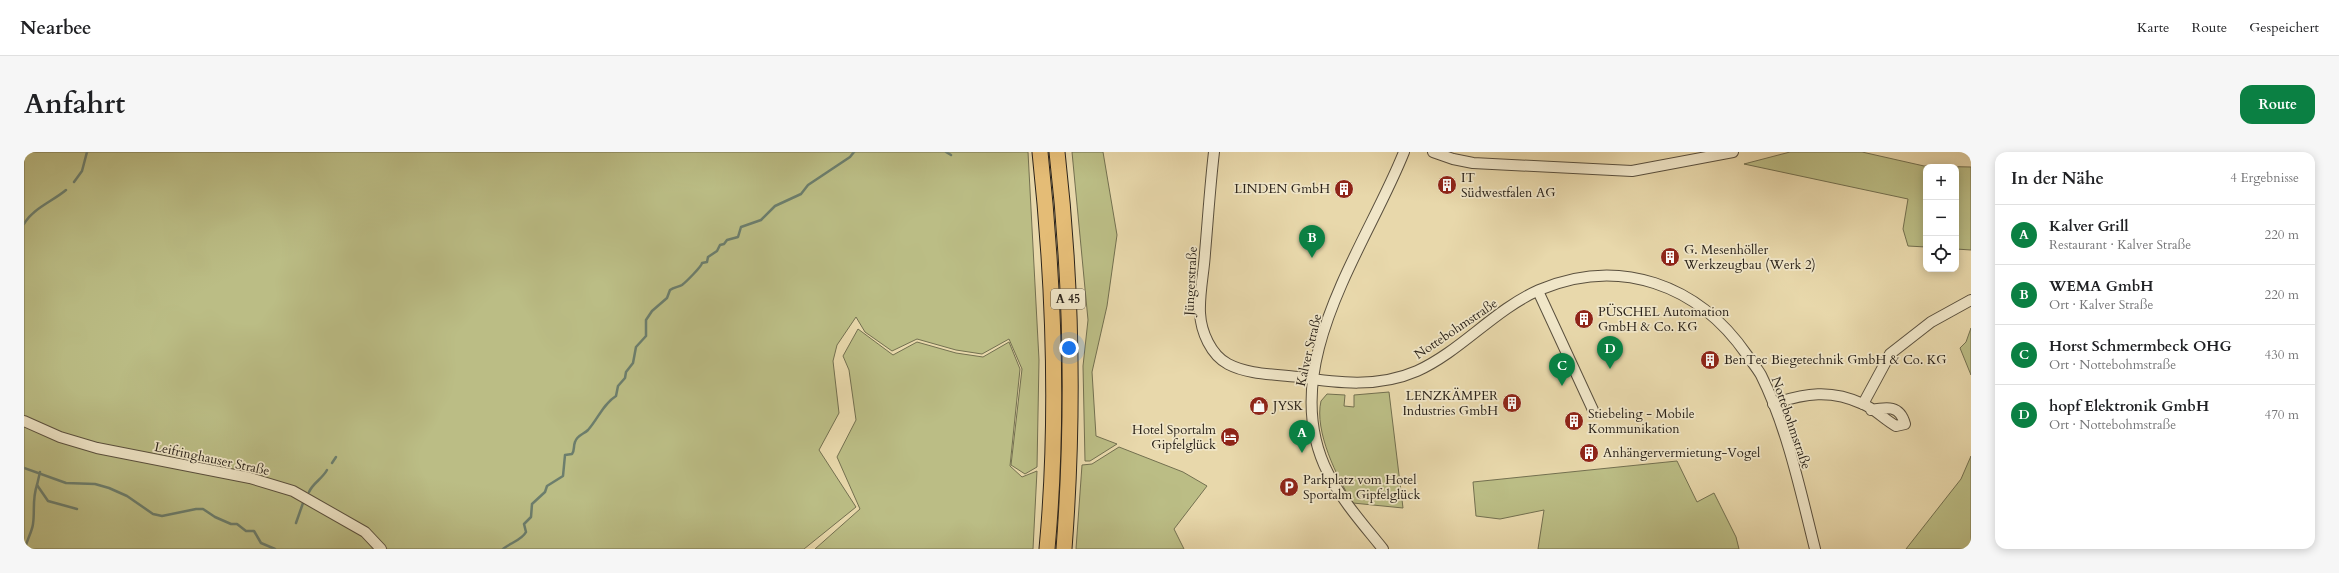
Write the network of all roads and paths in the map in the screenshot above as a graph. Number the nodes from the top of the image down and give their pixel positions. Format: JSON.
{"nodes":[{"id":1,"x":1040,"y":152,"type":"edge"},
{"id":2,"x":1057,"y":152,"type":"edge"},
{"id":3,"x":1214,"y":152,"type":"edge"},
{"id":4,"x":1404,"y":152,"type":"edge"},
{"id":5,"x":1433,"y":152,"type":"edge"},
{"id":6,"x":1733,"y":152,"type":"edge"},
{"id":7,"x":1538,"y":291,"type":"junction"},
{"id":8,"x":1971,"y":300,"type":"edge"},
{"id":9,"x":1313,"y":379,"type":"junction"},
{"id":10,"x":1773,"y":404,"type":"junction"},
{"id":11,"x":1593,"y":410,"type":"dead end"},
{"id":12,"x":24,"y":421,"type":"edge"},
{"id":13,"x":381,"y":549,"type":"edge"},
{"id":14,"x":1047,"y":549,"type":"edge"},
{"id":15,"x":1064,"y":549,"type":"edge"},
{"id":16,"x":1382,"y":549,"type":"edge"},
{"id":17,"x":1815,"y":549,"type":"edge"}],
"edges":[{"from":1,"to":14,"type":"highway","number":"A 45"},
{"from":2,"to":15,"type":"highway","number":"A 45"},
{"from":3,"to":9,"type":"street","name":"Jüngerstraße"},
{"from":4,"to":9,"type":"street","name":"Kalver Straße"},
{"from":5,"to":6,"type":"street"},
{"from":7,"to":9,"type":"street","name":"Nottebohmstraße"},
{"from":7,"to":10,"type":"street","name":"Nottebohmstraße"},
{"from":7,"to":11,"type":"street"},
{"from":8,"to":10,"type":"street"},
{"from":9,"to":16,"type":"street","name":"Kalver Straße"},
{"from":10,"to":17,"type":"street","name":"Nottebohmstraße"},
{"from":12,"to":13,"type":"street","name":"Leifringhauser Straße"}]}
